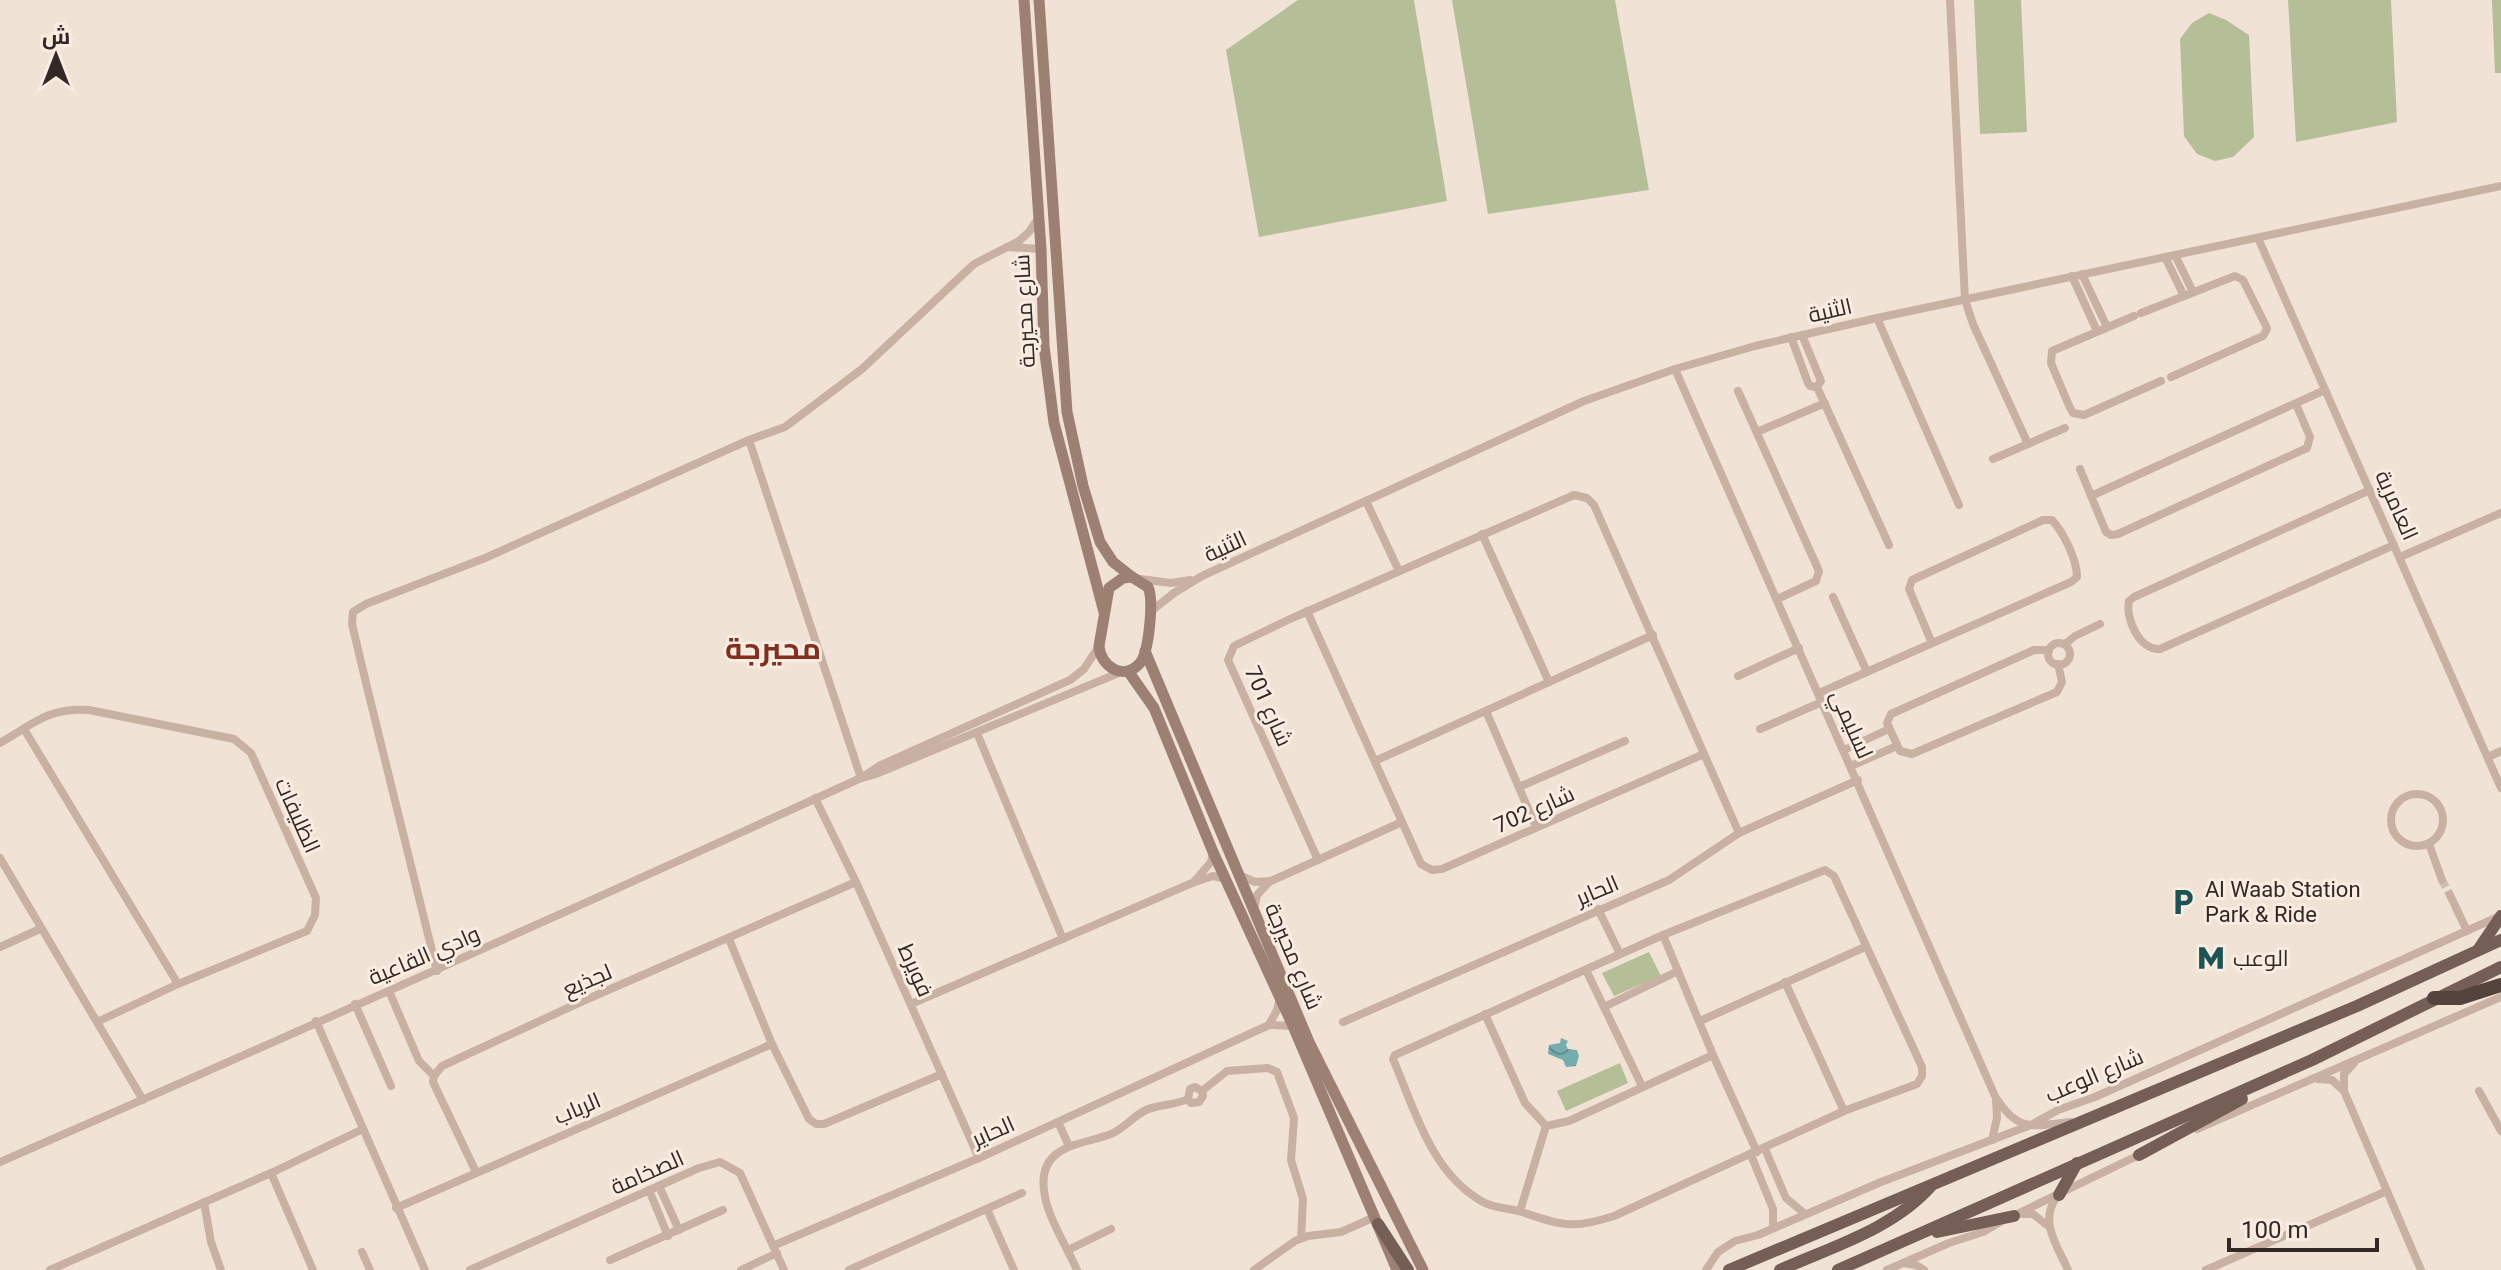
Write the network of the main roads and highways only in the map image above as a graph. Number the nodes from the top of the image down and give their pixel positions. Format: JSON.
{"nodes":[{"id":1,"x":2501,"y":916,"type":"edge"},
{"id":2,"x":2501,"y":940,"type":"edge"},
{"id":3,"x":2477,"y":951,"type":"junction"},
{"id":4,"x":2501,"y":967,"type":"edge"},
{"id":5,"x":2501,"y":985,"type":"edge"},
{"id":6,"x":2434,"y":998,"type":"junction"},
{"id":7,"x":2312,"y":1060,"type":"junction"},
{"id":8,"x":2139,"y":1155,"type":"road end"},
{"id":9,"x":2077,"y":1163,"type":"junction"},
{"id":10,"x":1933,"y":1184,"type":"junction"},
{"id":11,"x":2059,"y":1195,"type":"road end"},
{"id":12,"x":2014,"y":1216,"type":"road end"},
{"id":13,"x":1377,"y":1221,"type":"road end"},
{"id":14,"x":1910,"y":1238,"type":"junction"},
{"id":15,"x":1408,"y":1270,"type":"edge"},
{"id":16,"x":1729,"y":1270,"type":"edge"},
{"id":17,"x":1780,"y":1270,"type":"edge"},
{"id":18,"x":1838,"y":1270,"type":"edge"}],
"edges":[{"from":1,"to":3,"type":"main road"},
{"from":2,"to":3,"type":"main road","name":"شارع الوعب"},
{"from":3,"to":10,"type":"main road","name":"شارع الوعب"},
{"from":4,"to":6,"type":"main road"},
{"from":5,"to":6,"type":"highway"},
{"from":6,"to":7,"type":"main road"},
{"from":7,"to":8,"type":"main road"},
{"from":7,"to":9,"type":"main road"},
{"from":9,"to":11,"type":"main road"},
{"from":9,"to":14,"type":"main road"},
{"from":10,"to":16,"type":"main road","name":"شارع الوعب"},
{"from":10,"to":17,"type":"main road"},
{"from":12,"to":14,"type":"main road"},
{"from":13,"to":15,"type":"main road"},
{"from":14,"to":18,"type":"main road"}]}
